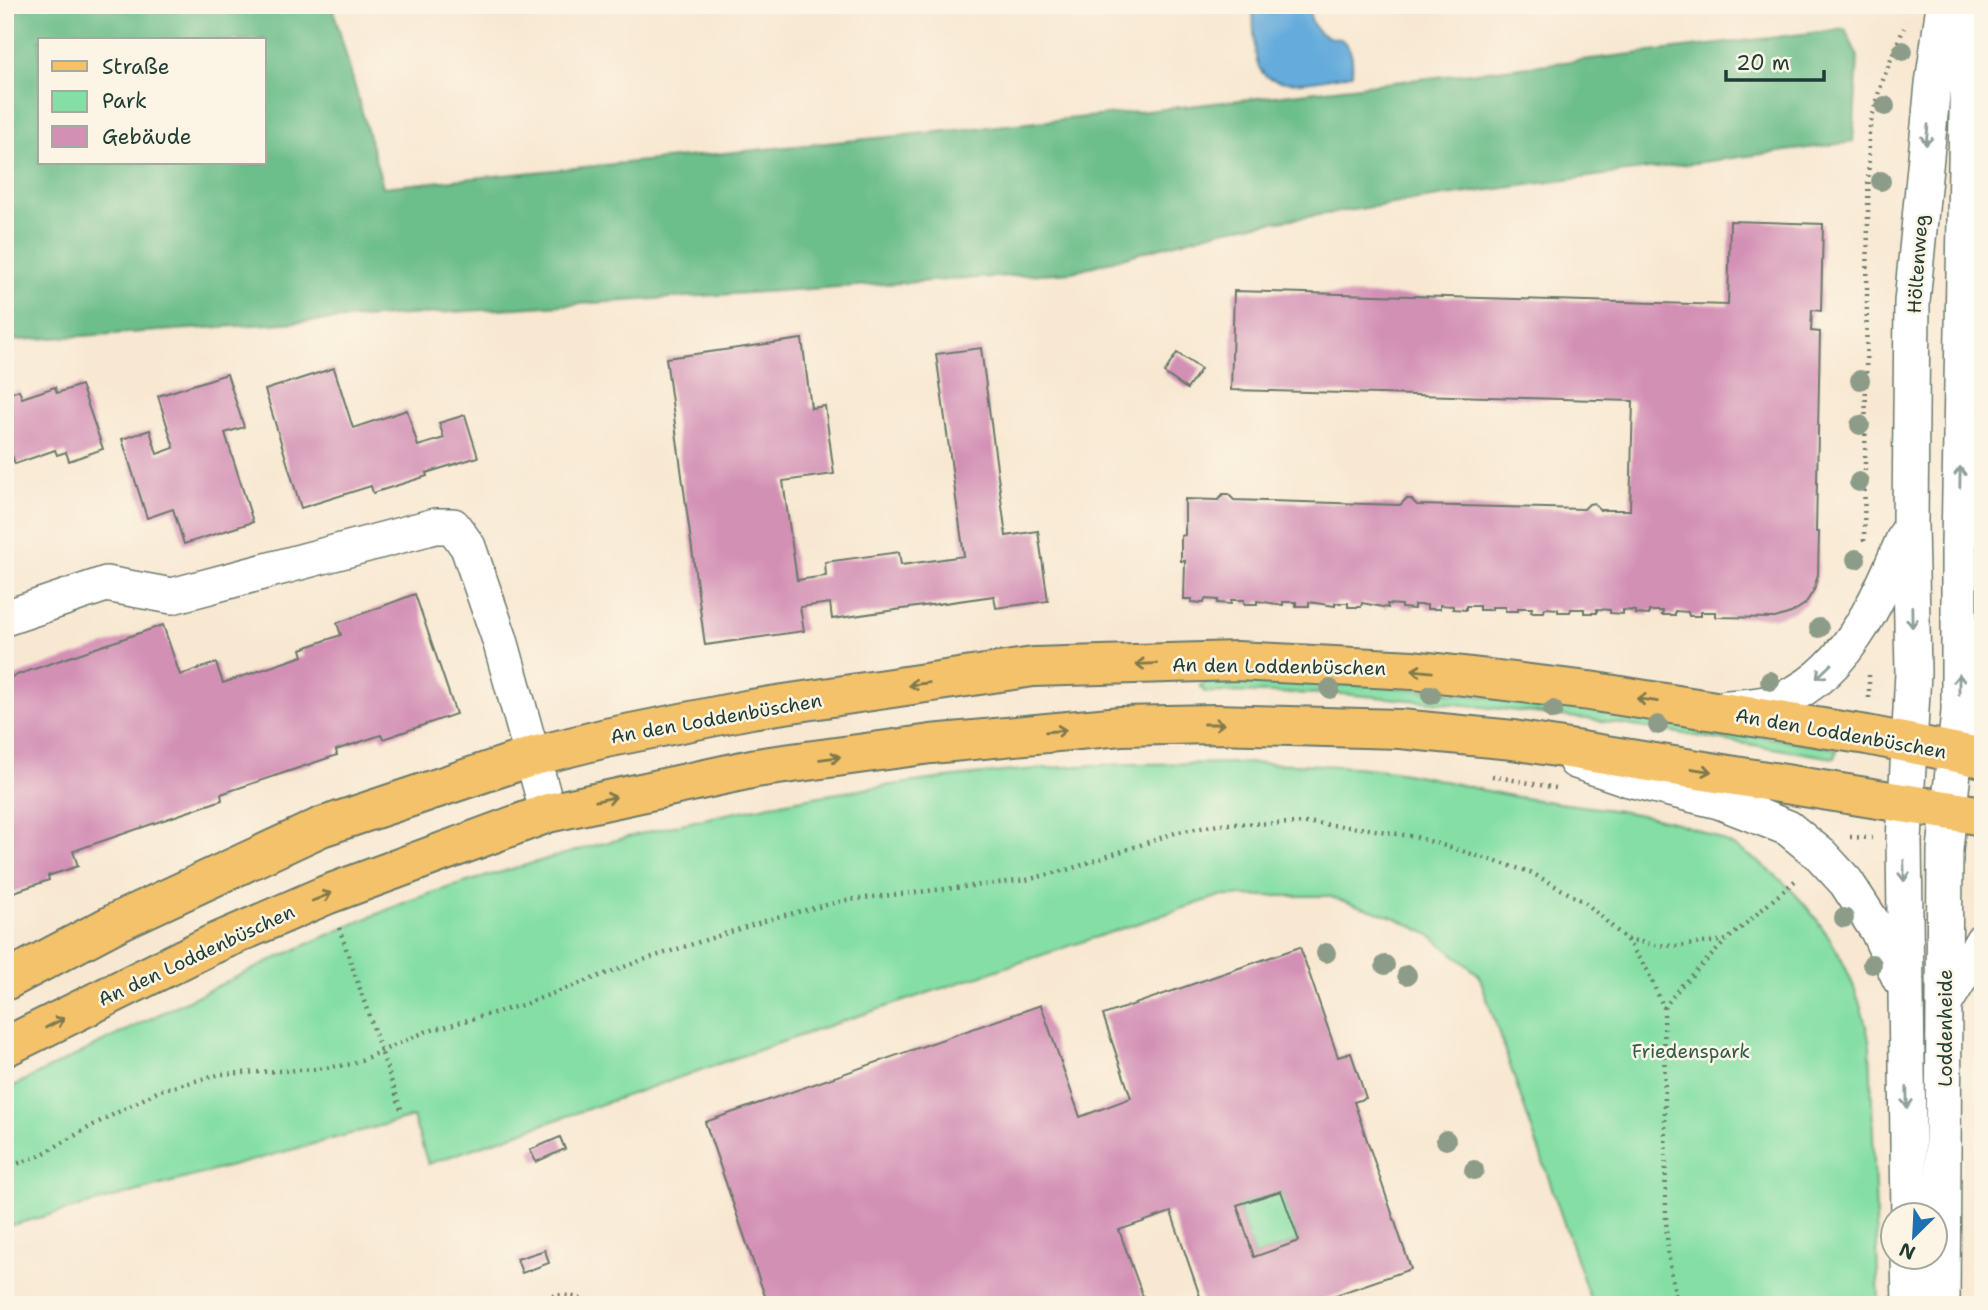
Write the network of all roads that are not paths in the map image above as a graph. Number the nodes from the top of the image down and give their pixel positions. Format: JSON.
{"nodes":[{"id":1,"x":1944,"y":5,"type":"edge"},
{"id":2,"x":1969,"y":5,"type":"edge"},
{"id":3,"x":1912,"y":397,"type":"junction"},
{"id":4,"x":1972,"y":399,"type":"edge"},
{"id":5,"x":1910,"y":524,"type":"junction"},
{"id":6,"x":1959,"y":545,"type":"junction"},
{"id":7,"x":5,"y":618,"type":"edge"},
{"id":8,"x":1983,"y":627,"type":"edge"},
{"id":9,"x":1706,"y":710,"type":"junction"},
{"id":10,"x":1513,"y":740,"type":"junction"},
{"id":11,"x":1908,"y":744,"type":"junction"},
{"id":12,"x":1969,"y":755,"type":"edge"},
{"id":13,"x":534,"y":756,"type":"junction"},
{"id":14,"x":1906,"y":803,"type":"junction"},
{"id":15,"x":548,"y":813,"type":"junction"},
{"id":16,"x":1966,"y":813,"type":"edge"},
{"id":17,"x":1983,"y":940,"type":"edge"},
{"id":18,"x":5,"y":981,"type":"edge"},
{"id":19,"x":1906,"y":992,"type":"junction"},
{"id":20,"x":1946,"y":1001,"type":"junction"},
{"id":21,"x":5,"y":1048,"type":"edge"},
{"id":22,"x":1909,"y":1202,"type":"edge"},
{"id":23,"x":1909,"y":1272,"type":"edge"},
{"id":24,"x":1910,"y":1305,"type":"edge"},
{"id":25,"x":1942,"y":1305,"type":"edge"}],
"edges":[{"from":1,"to":3,"type":"street","name":"Höltenweg","one_way":true},
{"from":2,"to":4,"type":"street"},
{"from":3,"to":4,"type":"street"},
{"from":3,"to":5,"type":"street","name":"Höltenweg"},
{"from":6,"to":4,"type":"street","one_way":true},
{"from":5,"to":9,"type":"street","name":"Höltenweg","one_way":true},
{"from":5,"to":11,"type":"street","name":"Höltenweg","one_way":true},
{"from":6,"to":8,"type":"street"},
{"from":12,"to":6,"type":"street","one_way":true},
{"from":7,"to":13,"type":"street"},
{"from":9,"to":11,"type":"main road","name":"An den Loddenbüschen"},
{"from":9,"to":13,"type":"main road","name":"An den Loddenbüschen","one_way":true},
{"from":10,"to":14,"type":"main road","name":"An den Loddenbüschen","one_way":true},
{"from":15,"to":10,"type":"main road","name":"An den Loddenbüschen","one_way":true},
{"from":10,"to":19,"type":"street"},
{"from":11,"to":12,"type":"main road","name":"An den Loddenbüschen"},
{"from":11,"to":14,"type":"street","name":"Loddenheide"},
{"from":12,"to":16,"type":"street","name":"Loddenheide"},
{"from":13,"to":15,"type":"street"},
{"from":13,"to":18,"type":"main road","name":"An den Loddenbüschen"},
{"from":14,"to":16,"type":"main road","name":"An den Loddenbüschen"},
{"from":14,"to":19,"type":"street","name":"Loddenheide","one_way":true},
{"from":21,"to":15,"type":"main road","name":"An den Loddenbüschen","one_way":true},
{"from":16,"to":20,"type":"street","name":"Loddenheide"},
{"from":17,"to":20,"type":"street"},
{"from":19,"to":22,"type":"street","name":"Loddenheide","one_way":true},
{"from":20,"to":25,"type":"street","name":"Loddenheide"},
{"from":23,"to":24,"type":"street"}]}
